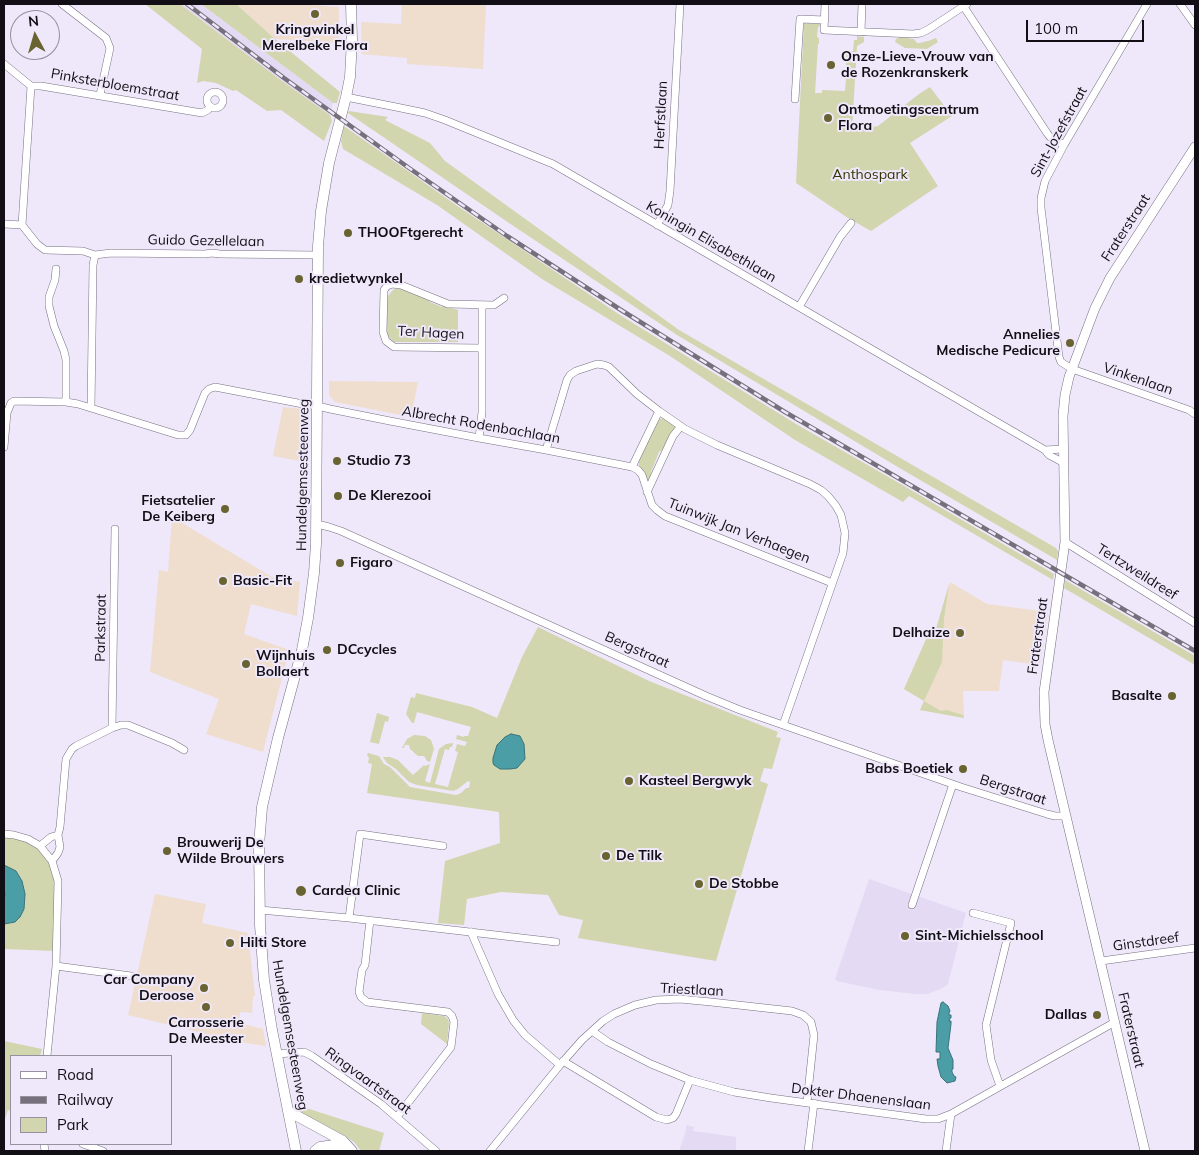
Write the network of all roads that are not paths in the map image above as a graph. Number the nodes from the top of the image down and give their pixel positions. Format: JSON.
{"nodes":[{"id":1,"x":62,"y":4,"type":"edge"},
{"id":2,"x":352,"y":4,"type":"edge"},
{"id":3,"x":680,"y":4,"type":"edge"},
{"id":4,"x":826,"y":4,"type":"edge"},
{"id":5,"x":862,"y":4,"type":"edge"},
{"id":6,"x":1147,"y":4,"type":"edge"},
{"id":7,"x":1180,"y":4,"type":"edge"},
{"id":8,"x":965,"y":5,"type":"edge"},
{"id":9,"x":825,"y":20,"type":"junction"},
{"id":10,"x":1195,"y":25,"type":"edge"},
{"id":11,"x":864,"y":32,"type":"junction"},
{"id":12,"x":4,"y":64,"type":"edge"},
{"id":13,"x":31,"y":86,"type":"junction"},
{"id":14,"x":100,"y":96,"type":"junction"},
{"id":15,"x":346,"y":98,"type":"junction"},
{"id":16,"x":795,"y":99,"type":"dead end"},
{"id":17,"x":210,"y":106,"type":"dead end"},
{"id":18,"x":1064,"y":145,"type":"junction"},
{"id":19,"x":1195,"y":147,"type":"edge"},
{"id":20,"x":851,"y":223,"type":"dead end"},
{"id":21,"x":4,"y":224,"type":"edge"},
{"id":22,"x":22,"y":225,"type":"junction"},
{"id":23,"x":658,"y":225,"type":"junction"},
{"id":24,"x":95,"y":255,"type":"junction"},
{"id":25,"x":318,"y":255,"type":"junction"},
{"id":26,"x":56,"y":269,"type":"dead end"},
{"id":27,"x":504,"y":298,"type":"dead end"},
{"id":28,"x":482,"y":305,"type":"junction"},
{"id":29,"x":798,"y":307,"type":"junction"},
{"id":30,"x":481,"y":348,"type":"junction"},
{"id":31,"x":1072,"y":369,"type":"junction"},
{"id":32,"x":66,"y":402,"type":"junction"},
{"id":33,"x":318,"y":406,"type":"junction"},
{"id":34,"x":91,"y":408,"type":"junction"},
{"id":35,"x":659,"y":411,"type":"junction"},
{"id":36,"x":1195,"y":414,"type":"edge"},
{"id":37,"x":681,"y":426,"type":"junction"},
{"id":38,"x":478,"y":438,"type":"junction"},
{"id":39,"x":4,"y":447,"type":"edge"},
{"id":40,"x":1063,"y":448,"type":"junction"},
{"id":41,"x":546,"y":450,"type":"junction"},
{"id":42,"x":1045,"y":450,"type":"junction"},
{"id":43,"x":1064,"y":463,"type":"junction"},
{"id":44,"x":635,"y":469,"type":"junction"},
{"id":45,"x":647,"y":492,"type":"junction"},
{"id":46,"x":316,"y":524,"type":"junction"},
{"id":47,"x":115,"y":529,"type":"dead end"},
{"id":48,"x":1065,"y":542,"type":"junction"},
{"id":49,"x":832,"y":583,"type":"junction"},
{"id":50,"x":1195,"y":623,"type":"edge"},
{"id":51,"x":783,"y":725,"type":"junction"},
{"id":52,"x":112,"y":728,"type":"junction"},
{"id":53,"x":184,"y":750,"type":"dead end"},
{"id":54,"x":953,"y":784,"type":"junction"},
{"id":55,"x":1066,"y":816,"type":"junction"},
{"id":56,"x":4,"y":834,"type":"edge"},
{"id":57,"x":58,"y":835,"type":"junction"},
{"id":58,"x":40,"y":846,"type":"junction"},
{"id":59,"x":443,"y":846,"type":"dead end"},
{"id":60,"x":52,"y":861,"type":"junction"},
{"id":61,"x":912,"y":905,"type":"dead end"},
{"id":62,"x":260,"y":910,"type":"junction"},
{"id":63,"x":972,"y":913,"type":"dead end"},
{"id":64,"x":349,"y":918,"type":"junction"},
{"id":65,"x":370,"y":920,"type":"junction"},
{"id":66,"x":471,"y":932,"type":"junction"},
{"id":67,"x":556,"y":942,"type":"dead end"},
{"id":68,"x":1195,"y":948,"type":"edge"},
{"id":69,"x":1101,"y":961,"type":"junction"},
{"id":70,"x":56,"y":966,"type":"junction"},
{"id":71,"x":131,"y":976,"type":"dead end"},
{"id":72,"x":1115,"y":1022,"type":"junction"},
{"id":73,"x":592,"y":1031,"type":"junction"},
{"id":74,"x":277,"y":1054,"type":"junction"},
{"id":75,"x":47,"y":1055,"type":"edge"},
{"id":76,"x":561,"y":1063,"type":"junction"},
{"id":77,"x":690,"y":1080,"type":"junction"},
{"id":78,"x":1000,"y":1086,"type":"junction"},
{"id":79,"x":810,"y":1103,"type":"junction"},
{"id":80,"x":288,"y":1111,"type":"junction"},
{"id":81,"x":951,"y":1114,"type":"junction"},
{"id":82,"x":397,"y":1117,"type":"junction"},
{"id":83,"x":86,"y":1145,"type":"edge"},
{"id":84,"x":103,"y":1151,"type":"edge"},
{"id":85,"x":295,"y":1151,"type":"edge"},
{"id":86,"x":315,"y":1151,"type":"edge"},
{"id":87,"x":351,"y":1151,"type":"edge"},
{"id":88,"x":436,"y":1151,"type":"edge"},
{"id":89,"x":490,"y":1151,"type":"edge"},
{"id":90,"x":808,"y":1151,"type":"edge"},
{"id":91,"x":946,"y":1151,"type":"edge"},
{"id":92,"x":1145,"y":1151,"type":"edge"}],
"edges":[{"from":1,"to":14,"type":"street"},
{"from":2,"to":15,"type":"main road","name":"Hundelgemsesteenweg"},
{"from":3,"to":23,"type":"street","name":"Herfstlaan"},
{"from":4,"to":9,"type":"street"},
{"from":5,"to":11,"type":"street"},
{"from":6,"to":18,"type":"street","name":"Sint-Jozefstraat"},
{"from":7,"to":10,"type":"street"},
{"from":8,"to":11,"type":"street"},
{"from":8,"to":18,"type":"street"},
{"from":9,"to":11,"type":"street"},
{"from":9,"to":16,"type":"street"},
{"from":12,"to":13,"type":"street"},
{"from":13,"to":14,"type":"street","name":"Pinksterbloemstraat"},
{"from":13,"to":22,"type":"street","name":"Pinksterbloemstraat"},
{"from":14,"to":17,"type":"street","name":"Pinksterbloemstraat"},
{"from":15,"to":23,"type":"street","name":"Koningin Elisabethlaan"},
{"from":15,"to":25,"type":"main road","name":"Hundelgemsesteenweg"},
{"from":18,"to":31,"type":"street","name":"Sint-Jozefstraat"},
{"from":19,"to":31,"type":"street","name":"Fraterstraat"},
{"from":20,"to":29,"type":"street"},
{"from":21,"to":22,"type":"street"},
{"from":22,"to":24,"type":"street","name":"Guido Gezellelaan"},
{"from":23,"to":29,"type":"street","name":"Koningin Elisabethlaan"},
{"from":24,"to":25,"type":"street","name":"Guido Gezellelaan"},
{"from":24,"to":34,"type":"street"},
{"from":25,"to":33,"type":"main road","name":"Hundelgemsesteenweg"},
{"from":26,"to":32,"type":"street"},
{"from":27,"to":28,"type":"street","name":"Ter Hagen"},
{"from":28,"to":30,"type":"street","name":"Ter Hagen"},
{"from":28,"to":30,"type":"street","name":"Ter Hagen"},
{"from":29,"to":42,"type":"street","name":"Koningin Elisabethlaan"},
{"from":30,"to":38,"type":"street","name":"Ter Hagen"},
{"from":31,"to":36,"type":"street","name":"Vinkenlaan"},
{"from":31,"to":40,"type":"street","name":"Fraterstraat"},
{"from":32,"to":34,"type":"street"},
{"from":32,"to":39,"type":"street"},
{"from":33,"to":34,"type":"street","name":"Albrecht Rodenbachlaan"},
{"from":33,"to":38,"type":"street","name":"Albrecht Rodenbachlaan"},
{"from":33,"to":46,"type":"main road","name":"Hundelgemsesteenweg"},
{"from":35,"to":37,"type":"street"},
{"from":35,"to":41,"type":"street"},
{"from":35,"to":44,"type":"street"},
{"from":37,"to":45,"type":"street"},
{"from":37,"to":49,"type":"street"},
{"from":38,"to":41,"type":"street","name":"Albrecht Rodenbachlaan"},
{"from":40,"to":42,"type":"street"},
{"from":40,"to":43,"type":"street","name":"Fraterstraat"},
{"from":41,"to":44,"type":"street","name":"Albrecht Rodenbachlaan"},
{"from":42,"to":43,"type":"street","name":"Koningin Elisabethlaan"},
{"from":43,"to":48,"type":"street","name":"Fraterstraat"},
{"from":44,"to":45,"type":"street","name":"Tuinwijk Jan Verhaegen"},
{"from":45,"to":49,"type":"street","name":"Tuinwijk Jan Verhaegen"},
{"from":46,"to":51,"type":"street","name":"Bergstraat"},
{"from":46,"to":62,"type":"main road","name":"Hundelgemsesteenweg"},
{"from":47,"to":52,"type":"street","name":"Parkstraat"},
{"from":48,"to":50,"type":"street","name":"Tertzweildreef"},
{"from":48,"to":55,"type":"street","name":"Fraterstraat"},
{"from":49,"to":51,"type":"street"},
{"from":51,"to":54,"type":"street","name":"Bergstraat"},
{"from":52,"to":53,"type":"street"},
{"from":52,"to":57,"type":"street"},
{"from":54,"to":55,"type":"street","name":"Bergstraat"},
{"from":54,"to":61,"type":"street"},
{"from":55,"to":69,"type":"street","name":"Fraterstraat"},
{"from":56,"to":58,"type":"street"},
{"from":57,"to":58,"type":"street"},
{"from":57,"to":60,"type":"street"},
{"from":58,"to":60,"type":"street"},
{"from":59,"to":64,"type":"street"},
{"from":60,"to":70,"type":"street"},
{"from":62,"to":64,"type":"street"},
{"from":62,"to":74,"type":"main road","name":"Hundelgemsesteenweg"},
{"from":63,"to":78,"type":"street"},
{"from":64,"to":65,"type":"street"},
{"from":65,"to":66,"type":"street"},
{"from":65,"to":82,"type":"street"},
{"from":66,"to":67,"type":"street"},
{"from":66,"to":76,"type":"street"},
{"from":68,"to":69,"type":"street","name":"Ginstdreef"},
{"from":69,"to":72,"type":"street","name":"Fraterstraat"},
{"from":70,"to":71,"type":"street"},
{"from":70,"to":75,"type":"street"},
{"from":72,"to":78,"type":"street","name":"Dokter Dhaenenslaan"},
{"from":72,"to":92,"type":"street","name":"Fraterstraat"},
{"from":73,"to":76,"type":"street","name":"Triestlaan"},
{"from":73,"to":77,"type":"street","name":"Dokter Dhaenenslaan"},
{"from":73,"to":79,"type":"street","name":"Triestlaan"},
{"from":74,"to":80,"type":"main road","name":"Hundelgemsesteenweg"},
{"from":74,"to":82,"type":"street","name":"Ringvaartstraat"},
{"from":76,"to":77,"type":"street"},
{"from":76,"to":89,"type":"street","name":"Triestlaan"},
{"from":77,"to":79,"type":"street","name":"Dokter Dhaenenslaan"},
{"from":78,"to":81,"type":"street","name":"Dokter Dhaenenslaan"},
{"from":79,"to":81,"type":"street","name":"Dokter Dhaenenslaan"},
{"from":79,"to":90,"type":"street","name":"Triestlaan"},
{"from":80,"to":85,"type":"main road","name":"Hundelgemsesteenweg"},
{"from":80,"to":87,"type":"main road"},
{"from":81,"to":91,"type":"street"},
{"from":82,"to":88,"type":"street","name":"Ringvaartstraat"},
{"from":83,"to":84,"type":"street"},
{"from":86,"to":87,"type":"main road"}]}
